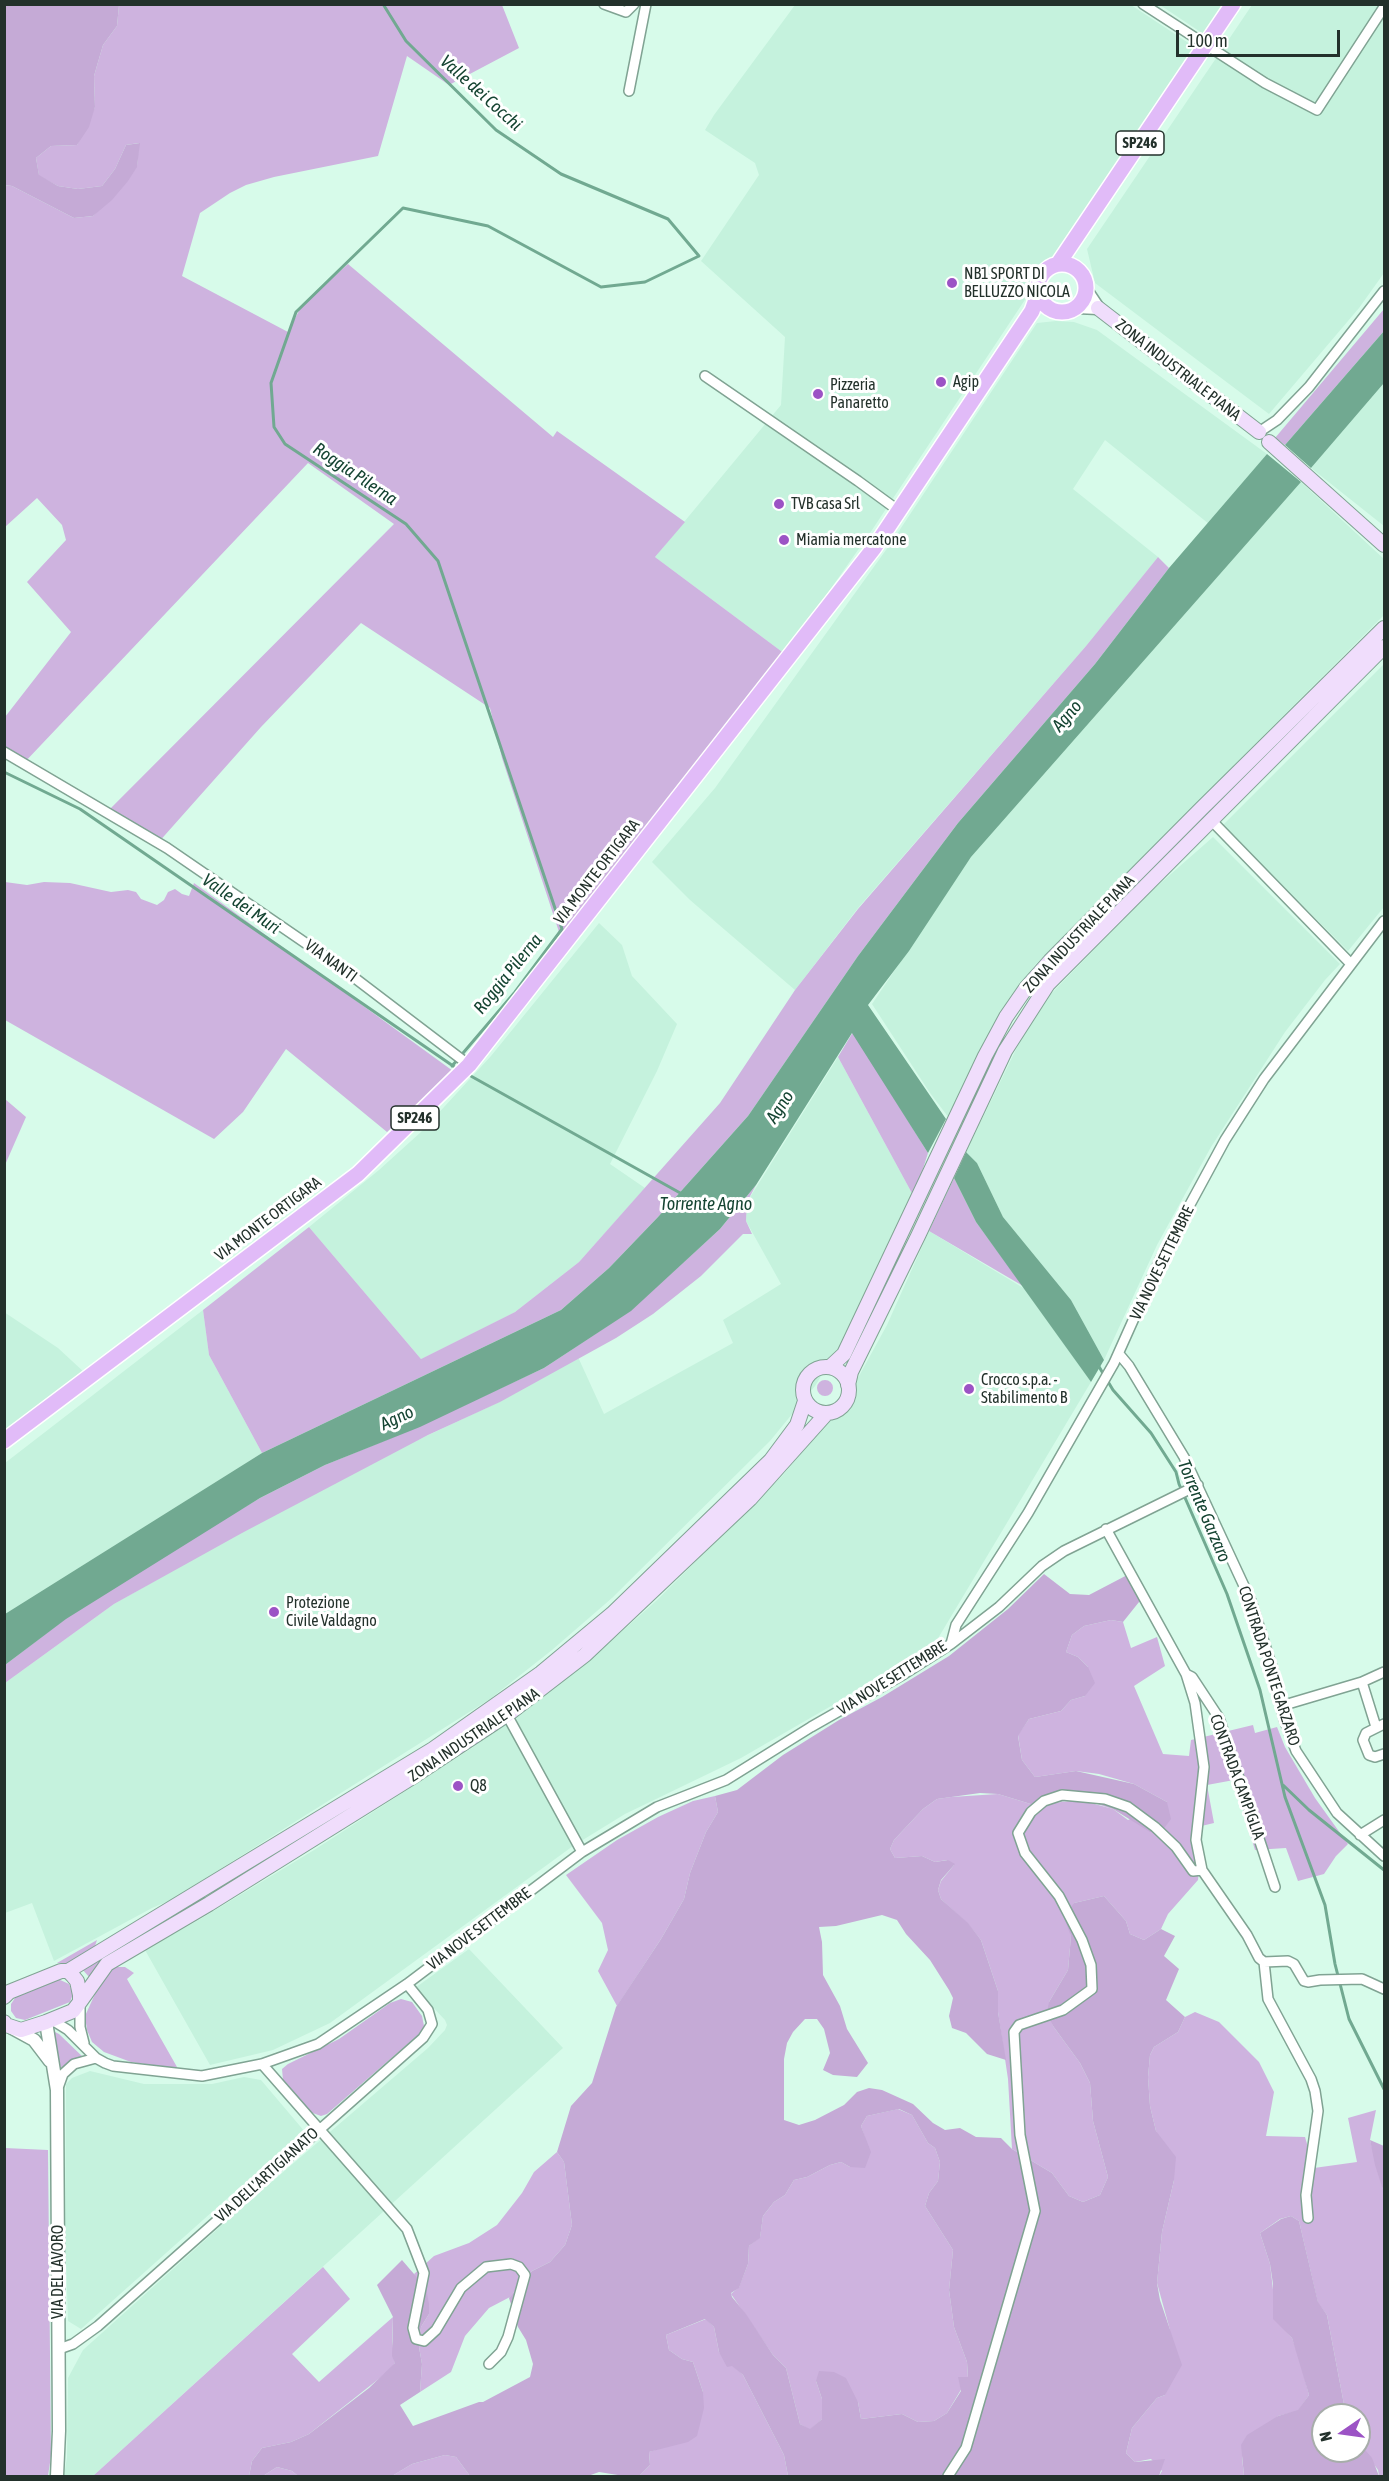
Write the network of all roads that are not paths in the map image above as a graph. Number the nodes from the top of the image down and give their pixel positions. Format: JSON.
{"nodes":[{"id":1,"x":604,"y":4,"type":"edge"},
{"id":2,"x":634,"y":4,"type":"edge"},
{"id":3,"x":646,"y":4,"type":"edge"},
{"id":4,"x":1143,"y":4,"type":"edge"},
{"id":5,"x":1233,"y":4,"type":"edge"},
{"id":6,"x":1384,"y":7,"type":"edge"},
{"id":7,"x":1206,"y":44,"type":"junction"},
{"id":8,"x":629,"y":91,"type":"dead end"},
{"id":9,"x":1074,"y":242,"type":"junction"},
{"id":10,"x":1058,"y":264,"type":"junction"},
{"id":11,"x":1075,"y":267,"type":"junction"},
{"id":12,"x":1086,"y":290,"type":"junction"},
{"id":13,"x":1039,"y":291,"type":"junction"},
{"id":14,"x":1384,"y":291,"type":"edge"},
{"id":15,"x":1077,"y":307,"type":"junction"},
{"id":16,"x":1098,"y":308,"type":"junction"},
{"id":17,"x":1052,"y":309,"type":"junction"},
{"id":18,"x":1032,"y":311,"type":"junction"},
{"id":19,"x":705,"y":376,"type":"dead end"},
{"id":20,"x":1264,"y":437,"type":"junction"},
{"id":21,"x":899,"y":511,"type":"junction"},
{"id":22,"x":1384,"y":545,"type":"edge"},
{"id":23,"x":1384,"y":628,"type":"edge"},
{"id":24,"x":1384,"y":647,"type":"edge"},
{"id":25,"x":4,"y":752,"type":"edge"},
{"id":26,"x":1210,"y":819,"type":"junction"},
{"id":27,"x":1384,"y":921,"type":"edge"},
{"id":28,"x":1352,"y":964,"type":"junction"},
{"id":29,"x":469,"y":1065,"type":"junction"},
{"id":30,"x":1117,"y":1359,"type":"junction"},
{"id":31,"x":830,"y":1367,"type":"junction"},
{"id":32,"x":848,"y":1385,"type":"junction"},
{"id":33,"x":805,"y":1401,"type":"junction"},
{"id":34,"x":827,"y":1413,"type":"junction"},
{"id":35,"x":4,"y":1441,"type":"edge"},
{"id":36,"x":1198,"y":1485,"type":"junction"},
{"id":37,"x":1106,"y":1529,"type":"junction"},
{"id":38,"x":951,"y":1644,"type":"junction"},
{"id":39,"x":1186,"y":1674,"type":"junction"},
{"id":40,"x":1380,"y":1674,"type":"edge"},
{"id":41,"x":1362,"y":1682,"type":"junction"},
{"id":42,"x":1281,"y":1706,"type":"junction"},
{"id":43,"x":507,"y":1715,"type":"junction"},
{"id":44,"x":1380,"y":1726,"type":"edge"},
{"id":45,"x":1384,"y":1754,"type":"edge"},
{"id":46,"x":1384,"y":1820,"type":"edge"},
{"id":47,"x":1360,"y":1835,"type":"junction"},
{"id":48,"x":582,"y":1852,"type":"junction"},
{"id":49,"x":1384,"y":1856,"type":"edge"},
{"id":50,"x":1202,"y":1870,"type":"junction"},
{"id":51,"x":1275,"y":1887,"type":"dead end"},
{"id":52,"x":1264,"y":1962,"type":"junction"},
{"id":53,"x":68,"y":1971,"type":"junction"},
{"id":54,"x":407,"y":1984,"type":"junction"},
{"id":55,"x":1384,"y":1989,"type":"edge"},
{"id":56,"x":6,"y":1994,"type":"edge"},
{"id":57,"x":80,"y":2002,"type":"junction"},
{"id":58,"x":49,"y":2021,"type":"junction"},
{"id":59,"x":7,"y":2025,"type":"edge"},
{"id":60,"x":85,"y":2045,"type":"junction"},
{"id":61,"x":96,"y":2058,"type":"junction"},
{"id":62,"x":262,"y":2064,"type":"junction"},
{"id":63,"x":54,"y":2067,"type":"junction"},
{"id":64,"x":57,"y":2090,"type":"junction"},
{"id":65,"x":319,"y":2128,"type":"junction"},
{"id":66,"x":1308,"y":2218,"type":"dead end"},
{"id":67,"x":59,"y":2349,"type":"junction"},
{"id":68,"x":489,"y":2364,"type":"dead end"},
{"id":69,"x":57,"y":2476,"type":"edge"},
{"id":70,"x":948,"y":2476,"type":"edge"}],
"edges":[{"from":1,"to":2,"type":"street"},
{"from":3,"to":8,"type":"street"},
{"from":4,"to":7,"type":"street"},
{"from":5,"to":7,"type":"main road","number":"SP246"},
{"from":6,"to":7,"type":"street"},
{"from":7,"to":9,"type":"main road","number":"SP246"},
{"from":9,"to":10,"type":"main road"},
{"from":9,"to":11,"type":"main road"},
{"from":10,"to":11,"type":"main road"},
{"from":10,"to":13,"type":"main road"},
{"from":11,"to":12,"type":"main road"},
{"from":12,"to":15,"type":"main road"},
{"from":12,"to":16,"type":"street"},
{"from":13,"to":17,"type":"main road"},
{"from":13,"to":18,"type":"main road","name":"VIA MONTE ORTIGARA"},
{"from":14,"to":20,"type":"street"},
{"from":15,"to":16,"type":"street"},
{"from":15,"to":17,"type":"main road"},
{"from":16,"to":20,"type":"main road","name":"ZONA INDUSTRIALE PIANA"},
{"from":17,"to":18,"type":"main road"},
{"from":18,"to":21,"type":"main road","name":"VIA MONTE ORTIGARA","number":"SP246"},
{"from":19,"to":21,"type":"street"},
{"from":20,"to":22,"type":"main road","name":"ZONA INDUSTRIALE PIANA"},
{"from":21,"to":29,"type":"main road","name":"VIA MONTE ORTIGARA","number":"SP246"},
{"from":23,"to":31,"type":"main road","name":"ZONA INDUSTRIALE PIANA"},
{"from":24,"to":26,"type":"main road","name":"ZONA INDUSTRIALE PIANA"},
{"from":25,"to":29,"type":"street","name":"VIA NANTI"},
{"from":26,"to":28,"type":"street"},
{"from":26,"to":32,"type":"main road","name":"ZONA INDUSTRIALE PIANA"},
{"from":27,"to":28,"type":"street","name":"VIA NOVE SETTEMBRE"},
{"from":28,"to":30,"type":"street","name":"VIA NOVE SETTEMBRE"},
{"from":29,"to":35,"type":"main road","name":"VIA MONTE ORTIGARA","number":"SP246"},
{"from":30,"to":36,"type":"street","name":"CONTRADA PONTE GARZARO"},
{"from":30,"to":38,"type":"street","name":"VIA NOVE SETTEMBRE"},
{"from":31,"to":32,"type":"main road"},
{"from":31,"to":33,"type":"main road"},
{"from":32,"to":34,"type":"main road"},
{"from":33,"to":34,"type":"main road"},
{"from":33,"to":53,"type":"main road","name":"ZONA INDUSTRIALE PIANA"},
{"from":34,"to":43,"type":"main road","name":"ZONA INDUSTRIALE PIANA"},
{"from":36,"to":37,"type":"street"},
{"from":36,"to":42,"type":"street","name":"CONTRADA PONTE GARZARO"},
{"from":37,"to":38,"type":"street"},
{"from":37,"to":39,"type":"street","name":"CONTRADA CAMPIGLIA"},
{"from":38,"to":48,"type":"street","name":"VIA NOVE SETTEMBRE"},
{"from":39,"to":50,"type":"street","name":"CONTRADA CAMPIGLIA"},
{"from":39,"to":51,"type":"street","name":"CONTRADA CAMPIGLIA"},
{"from":40,"to":41,"type":"street"},
{"from":41,"to":42,"type":"street"},
{"from":41,"to":44,"type":"street"},
{"from":42,"to":47,"type":"street","name":"CONTRADA PONTE GARZARO"},
{"from":43,"to":48,"type":"street"},
{"from":43,"to":57,"type":"main road","name":"ZONA INDUSTRIALE PIANA"},
{"from":44,"to":45,"type":"street"},
{"from":46,"to":47,"type":"street"},
{"from":47,"to":49,"type":"street","name":"CONTRADA PONTE GARZARO"},
{"from":48,"to":54,"type":"street","name":"VIA NOVE SETTEMBRE"},
{"from":50,"to":52,"type":"street"},
{"from":50,"to":70,"type":"street"},
{"from":52,"to":55,"type":"street"},
{"from":52,"to":66,"type":"street"},
{"from":53,"to":56,"type":"main road","name":"ZONA INDUSTRIALE PIANA"},
{"from":53,"to":57,"type":"main road"},
{"from":54,"to":62,"type":"street","name":"VIA NOVE SETTEMBRE"},
{"from":54,"to":65,"type":"street","name":"VIA DELL'ARTIGIANATO"},
{"from":57,"to":58,"type":"main road"},
{"from":57,"to":60,"type":"street"},
{"from":58,"to":59,"type":"main road"},
{"from":58,"to":60,"type":"street"},
{"from":58,"to":63,"type":"street","name":"VIA DEL LAVORO"},
{"from":59,"to":63,"type":"street","name":"VIA DEL LAVORO"},
{"from":60,"to":61,"type":"street"},
{"from":61,"to":62,"type":"street","name":"VIA NOVE SETTEMBRE"},
{"from":61,"to":64,"type":"street"},
{"from":62,"to":65,"type":"street"},
{"from":63,"to":64,"type":"street","name":"VIA DEL LAVORO"},
{"from":64,"to":67,"type":"street","name":"VIA DEL LAVORO"},
{"from":65,"to":67,"type":"street","name":"VIA DELL'ARTIGIANATO"},
{"from":65,"to":68,"type":"street"},
{"from":67,"to":69,"type":"street","name":"VIA DEL LAVORO"}]}
